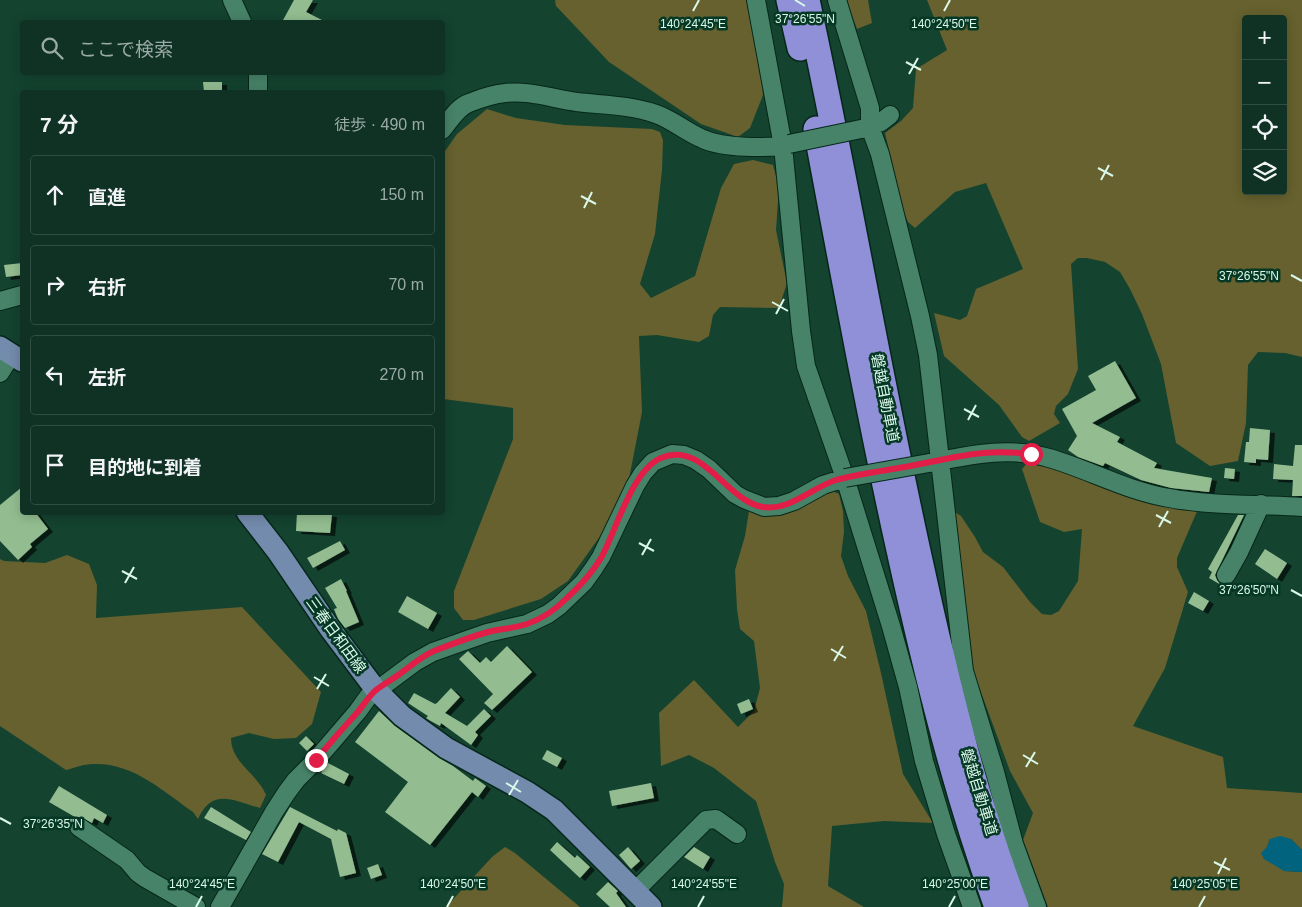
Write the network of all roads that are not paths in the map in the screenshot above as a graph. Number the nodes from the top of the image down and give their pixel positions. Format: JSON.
{"nodes":[{"id":1,"x":232,"y":0,"type":"edge"},
{"id":2,"x":756,"y":0,"type":"edge"},
{"id":3,"x":789,"y":0,"type":"edge"},
{"id":4,"x":807,"y":0,"type":"edge"},
{"id":5,"x":837,"y":0,"type":"edge"},
{"id":6,"x":241,"y":20,"type":"edge"},
{"id":7,"x":258,"y":75,"type":"edge"},
{"id":8,"x":258,"y":90,"type":"edge"},
{"id":9,"x":890,"y":115,"type":"dead end"},
{"id":10,"x":445,"y":126,"type":"edge"},
{"id":11,"x":866,"y":128,"type":"junction"},
{"id":12,"x":786,"y":145,"type":"junction"},
{"id":13,"x":20,"y":296,"type":"edge"},
{"id":14,"x":0,"y":301,"type":"edge"},
{"id":15,"x":11,"y":354,"type":"edge"},
{"id":16,"x":0,"y":373,"type":"edge"},
{"id":17,"x":934,"y":462,"type":"junction"},
{"id":18,"x":845,"y":478,"type":"junction"},
{"id":19,"x":1261,"y":504,"type":"junction"},
{"id":20,"x":1302,"y":507,"type":"edge"},
{"id":21,"x":249,"y":515,"type":"edge"},
{"id":22,"x":1226,"y":575,"type":"dead end"},
{"id":23,"x":376,"y":690,"type":"junction"},
{"id":24,"x":79,"y":827,"type":"dead end"},
{"id":25,"x":737,"y":834,"type":"dead end"},
{"id":26,"x":635,"y":891,"type":"junction"},
{"id":27,"x":196,"y":907,"type":"edge"},
{"id":28,"x":220,"y":907,"type":"edge"},
{"id":29,"x":651,"y":907,"type":"edge"},
{"id":30,"x":972,"y":907,"type":"edge"},
{"id":31,"x":998,"y":907,"type":"edge"},
{"id":32,"x":1016,"y":907,"type":"edge"},
{"id":33,"x":1037,"y":907,"type":"edge"}],
"edges":[{"from":1,"to":6,"type":"street"},
{"from":2,"to":12,"type":"street"},
{"from":3,"to":31,"type":"highway","name":"磐越自動車道"},
{"from":4,"to":32,"type":"highway","name":"磐越自動車道"},
{"from":5,"to":11,"type":"street"},
{"from":7,"to":8,"type":"street"},
{"from":9,"to":11,"type":"street"},
{"from":10,"to":12,"type":"street"},
{"from":11,"to":12,"type":"street","bridge":true},
{"from":11,"to":17,"type":"street"},
{"from":12,"to":18,"type":"street"},
{"from":13,"to":14,"type":"street"},
{"from":15,"to":16,"type":"street"},
{"from":17,"to":18,"type":"street","bridge":true},
{"from":17,"to":19,"type":"street"},
{"from":17,"to":33,"type":"street"},
{"from":18,"to":23,"type":"street"},
{"from":18,"to":30,"type":"street"},
{"from":19,"to":20,"type":"street"},
{"from":19,"to":22,"type":"street"},
{"from":21,"to":23,"type":"main road","name":"三春日和田線"},
{"from":23,"to":26,"type":"main road","name":"三春日和田線"},
{"from":23,"to":28,"type":"street"},
{"from":24,"to":27,"type":"street"},
{"from":25,"to":26,"type":"street"},
{"from":26,"to":29,"type":"main road","name":"三春日和田線"}]}
